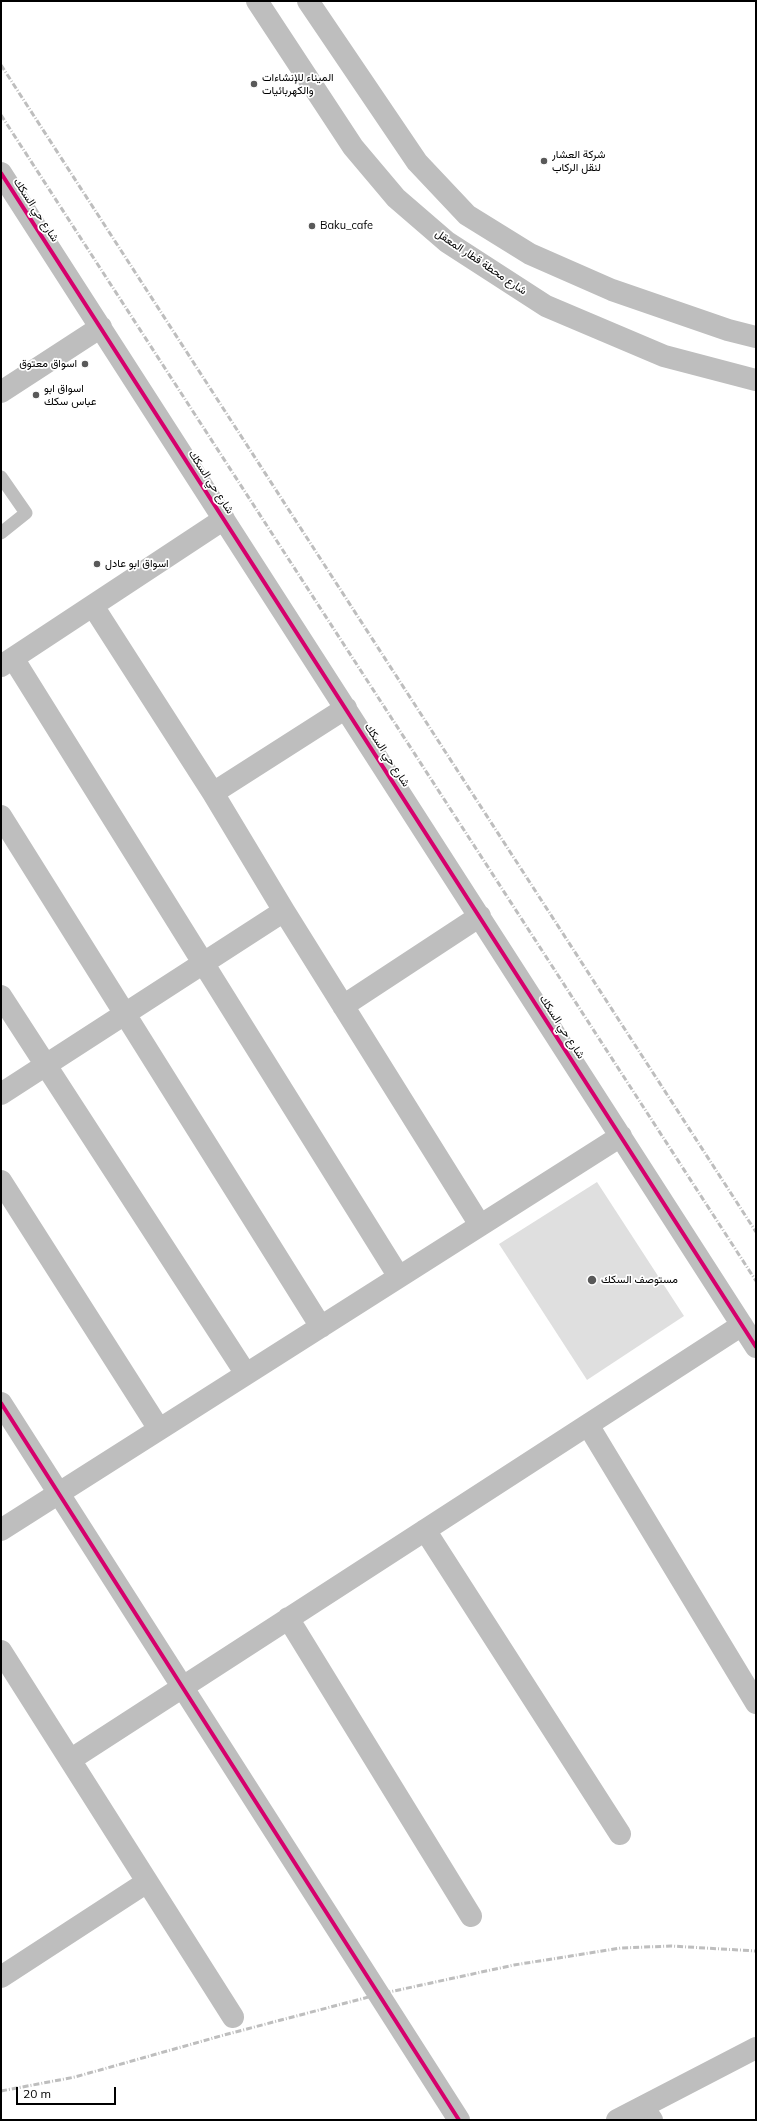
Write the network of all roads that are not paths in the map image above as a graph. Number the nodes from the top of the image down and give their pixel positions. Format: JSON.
{"nodes":[{"id":1,"x":257,"y":1,"type":"edge"},
{"id":2,"x":308,"y":1,"type":"edge"},
{"id":3,"x":1,"y":173,"type":"edge"},
{"id":4,"x":101,"y":327,"type":"junction"},
{"id":5,"x":756,"y":337,"type":"edge"},
{"id":6,"x":756,"y":380,"type":"edge"},
{"id":7,"x":1,"y":392,"type":"edge"},
{"id":8,"x":1,"y":476,"type":"edge"},
{"id":9,"x":224,"y":519,"type":"junction"},
{"id":10,"x":1,"y":533,"type":"edge"},
{"id":11,"x":93,"y":606,"type":"junction"},
{"id":12,"x":7,"y":662,"type":"edge"},
{"id":13,"x":346,"y":708,"type":"junction"},
{"id":14,"x":213,"y":793,"type":"junction"},
{"id":15,"x":1,"y":816,"type":"edge"},
{"id":16,"x":284,"y":911,"type":"junction"},
{"id":17,"x":480,"y":916,"type":"junction"},
{"id":18,"x":203,"y":963,"type":"junction"},
{"id":19,"x":1,"y":996,"type":"edge"},
{"id":20,"x":343,"y":1006,"type":"junction"},
{"id":21,"x":125,"y":1014,"type":"junction"},
{"id":22,"x":46,"y":1065,"type":"junction"},
{"id":23,"x":1,"y":1094,"type":"edge"},
{"id":24,"x":621,"y":1136,"type":"junction"},
{"id":25,"x":1,"y":1181,"type":"edge"},
{"id":26,"x":480,"y":1225,"type":"junction"},
{"id":27,"x":399,"y":1277,"type":"junction"},
{"id":28,"x":742,"y":1325,"type":"junction"},
{"id":29,"x":321,"y":1327,"type":"junction"},
{"id":30,"x":756,"y":1347,"type":"edge"},
{"id":31,"x":246,"y":1374,"type":"junction"},
{"id":32,"x":1,"y":1403,"type":"edge"},
{"id":33,"x":588,"y":1425,"type":"junction"},
{"id":34,"x":159,"y":1429,"type":"junction"},
{"id":35,"x":58,"y":1493,"type":"junction"},
{"id":36,"x":1,"y":1530,"type":"edge"},
{"id":37,"x":425,"y":1530,"type":"junction"},
{"id":38,"x":288,"y":1618,"type":"junction"},
{"id":39,"x":1,"y":1651,"type":"edge"},
{"id":40,"x":182,"y":1687,"type":"junction"},
{"id":41,"x":756,"y":1703,"type":"edge"},
{"id":42,"x":70,"y":1760,"type":"junction"},
{"id":43,"x":620,"y":1834,"type":"dead end"},
{"id":44,"x":147,"y":1882,"type":"junction"},
{"id":45,"x":471,"y":1916,"type":"dead end"},
{"id":46,"x":1,"y":1977,"type":"edge"},
{"id":47,"x":233,"y":2017,"type":"dead end"},
{"id":48,"x":756,"y":2048,"type":"edge"},
{"id":49,"x":648,"y":2113,"type":"edge"},
{"id":50,"x":459,"y":2120,"type":"edge"},
{"id":51,"x":617,"y":2120,"type":"edge"}],
"edges":[{"from":1,"to":6,"type":"street","name":"شارع محطة قطار المعقل"},
{"from":2,"to":5,"type":"street"},
{"from":3,"to":4,"type":"street","name":"شارع حي السكك"},
{"from":4,"to":7,"type":"street"},
{"from":4,"to":9,"type":"street","name":"شارع حي السكك"},
{"from":8,"to":10,"type":"lane"},
{"from":9,"to":11,"type":"street"},
{"from":9,"to":13,"type":"street","name":"شارع حي السكك"},
{"from":11,"to":12,"type":"street"},
{"from":11,"to":14,"type":"street"},
{"from":12,"to":18,"type":"street"},
{"from":13,"to":14,"type":"street"},
{"from":13,"to":17,"type":"street","name":"شارع حي السكك"},
{"from":14,"to":16,"type":"street"},
{"from":15,"to":21,"type":"street"},
{"from":16,"to":18,"type":"street"},
{"from":16,"to":20,"type":"street"},
{"from":17,"to":20,"type":"street"},
{"from":17,"to":24,"type":"street","name":"شارع حي السكك"},
{"from":18,"to":21,"type":"street"},
{"from":18,"to":27,"type":"street"},
{"from":19,"to":22,"type":"street"},
{"from":20,"to":26,"type":"street"},
{"from":21,"to":22,"type":"street"},
{"from":21,"to":29,"type":"street"},
{"from":22,"to":23,"type":"street"},
{"from":22,"to":31,"type":"street"},
{"from":24,"to":26,"type":"street"},
{"from":24,"to":28,"type":"street","name":"شارع حي السكك"},
{"from":25,"to":34,"type":"street"},
{"from":26,"to":27,"type":"street"},
{"from":27,"to":29,"type":"street"},
{"from":28,"to":30,"type":"street","name":"شارع حي السكك"},
{"from":28,"to":33,"type":"street"},
{"from":29,"to":31,"type":"street"},
{"from":31,"to":34,"type":"street"},
{"from":32,"to":35,"type":"street"},
{"from":33,"to":37,"type":"street"},
{"from":33,"to":41,"type":"street"},
{"from":34,"to":35,"type":"street"},
{"from":35,"to":36,"type":"street"},
{"from":35,"to":40,"type":"street"},
{"from":37,"to":38,"type":"street"},
{"from":37,"to":43,"type":"street"},
{"from":38,"to":40,"type":"street"},
{"from":38,"to":45,"type":"street"},
{"from":39,"to":42,"type":"street"},
{"from":40,"to":42,"type":"street"},
{"from":40,"to":50,"type":"street"},
{"from":42,"to":44,"type":"street"},
{"from":44,"to":46,"type":"street"},
{"from":44,"to":47,"type":"street"},
{"from":48,"to":49,"type":"street"},
{"from":49,"to":51,"type":"street"}]}
